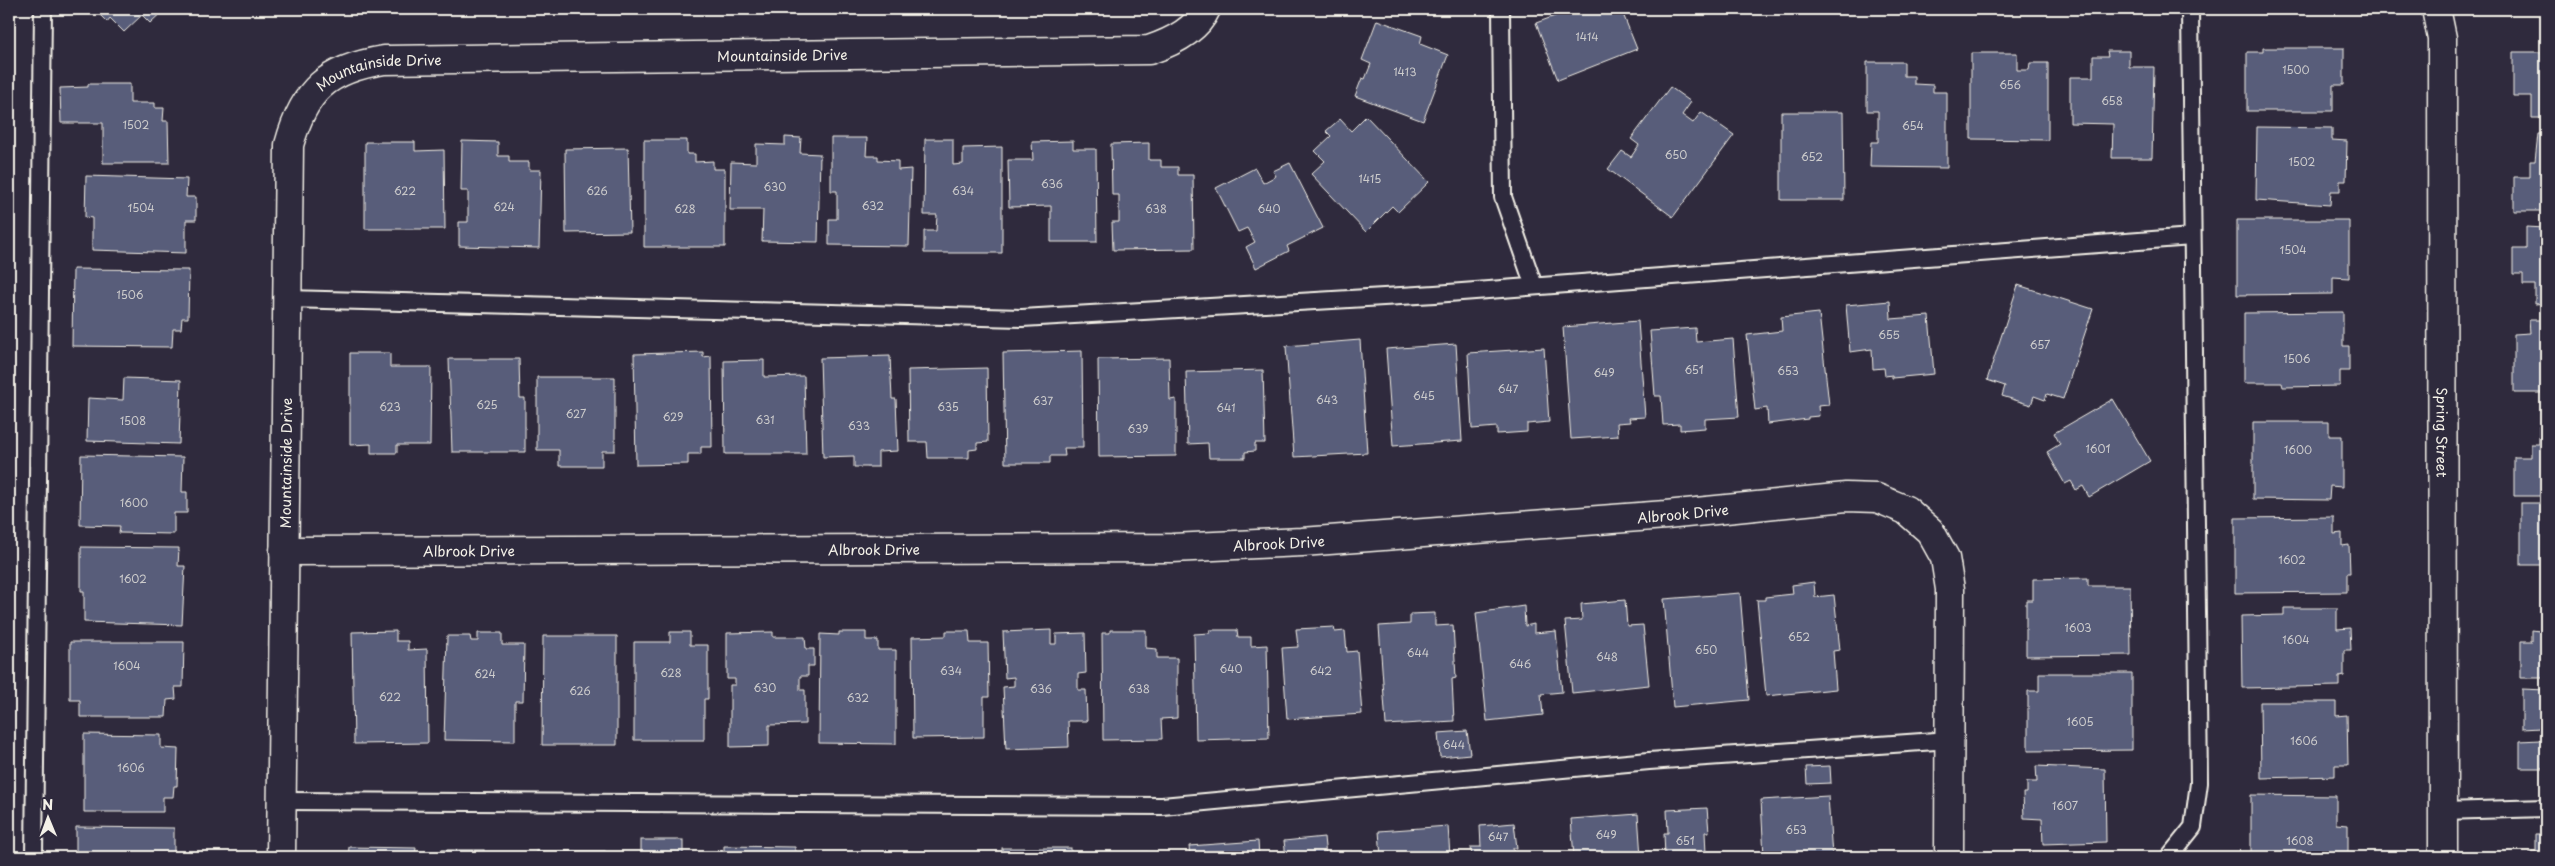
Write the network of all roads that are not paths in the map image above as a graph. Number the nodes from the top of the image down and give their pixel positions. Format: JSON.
{"nodes":[{"id":1,"x":43,"y":9,"type":"edge"},
{"id":2,"x":1206,"y":9,"type":"edge"},
{"id":3,"x":1502,"y":9,"type":"edge"},
{"id":4,"x":2190,"y":9,"type":"edge"},
{"id":5,"x":2436,"y":9,"type":"edge"},
{"id":6,"x":2192,"y":237,"type":"junction"},
{"id":7,"x":1534,"y":286,"type":"junction"},
{"id":8,"x":287,"y":299,"type":"junction"},
{"id":9,"x":284,"y":550,"type":"junction"},
{"id":10,"x":1950,"y":740,"type":"junction"},
{"id":11,"x":281,"y":802,"type":"junction"},
{"id":12,"x":2546,"y":808,"type":"edge"},
{"id":13,"x":2443,"y":811,"type":"junction"},
{"id":14,"x":34,"y":857,"type":"edge"},
{"id":15,"x":281,"y":857,"type":"edge"},
{"id":16,"x":1949,"y":857,"type":"edge"},
{"id":17,"x":2169,"y":857,"type":"edge"},
{"id":18,"x":2443,"y":857,"type":"edge"}],
"edges":[{"from":1,"to":14,"type":"lane"},
{"from":2,"to":8,"type":"street","name":"Mountainside Drive"},
{"from":3,"to":7,"type":"lane"},
{"from":4,"to":6,"type":"lane"},
{"from":5,"to":13,"type":"street","name":"Spring Street"},
{"from":6,"to":7,"type":"lane"},
{"from":6,"to":17,"type":"lane"},
{"from":7,"to":8,"type":"lane"},
{"from":8,"to":9,"type":"street","name":"Mountainside Drive"},
{"from":9,"to":10,"type":"street","name":"Albrook Drive"},
{"from":9,"to":11,"type":"street","name":"Mountainside Drive"},
{"from":10,"to":11,"type":"lane"},
{"from":10,"to":16,"type":"street","name":"Albrook Drive"},
{"from":11,"to":15,"type":"street","name":"Mountainside Drive"},
{"from":12,"to":13,"type":"lane"},
{"from":13,"to":18,"type":"street","name":"Spring Street"}]}
